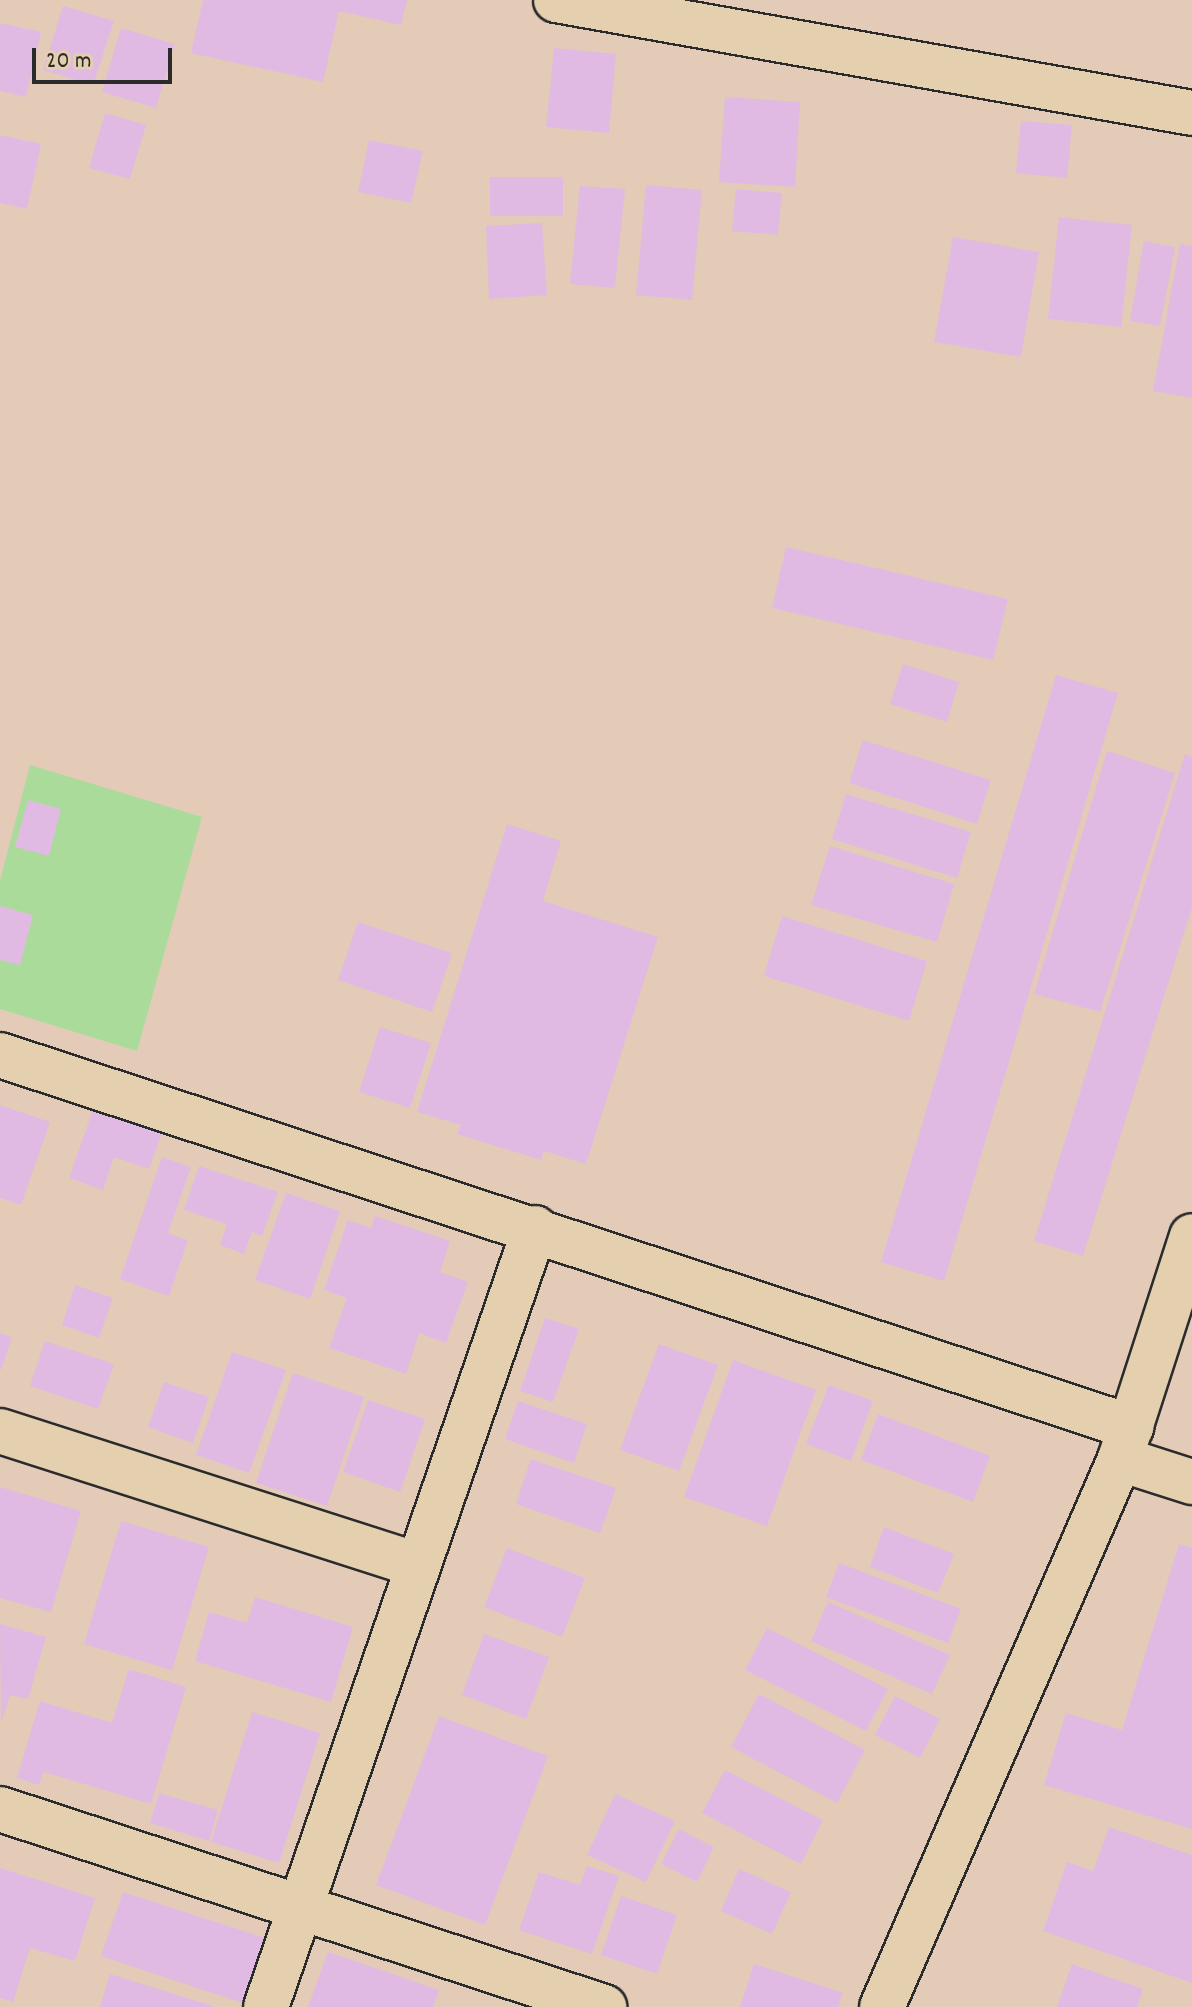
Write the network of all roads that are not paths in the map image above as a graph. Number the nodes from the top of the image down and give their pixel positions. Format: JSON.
{"nodes":[{"id":1,"x":556,"y":0,"type":"edge"},
{"id":2,"x":1192,"y":113,"type":"edge"},
{"id":3,"x":0,"y":1055,"type":"edge"},
{"id":4,"x":535,"y":1228,"type":"junction"},
{"id":5,"x":1192,"y":1236,"type":"edge"},
{"id":6,"x":0,"y":1431,"type":"edge"},
{"id":7,"x":1125,"y":1443,"type":"junction"},
{"id":8,"x":1192,"y":1482,"type":"edge"},
{"id":9,"x":415,"y":1564,"type":"junction"},
{"id":10,"x":0,"y":1809,"type":"edge"},
{"id":11,"x":303,"y":1904,"type":"junction"},
{"id":12,"x":266,"y":2007,"type":"edge"},
{"id":13,"x":604,"y":2007,"type":"edge"},
{"id":14,"x":882,"y":2007,"type":"edge"}],
"edges":[{"from":1,"to":2,"type":"street"},
{"from":3,"to":4,"type":"street"},
{"from":4,"to":7,"type":"street"},
{"from":4,"to":9,"type":"street"},
{"from":5,"to":7,"type":"street"},
{"from":6,"to":9,"type":"street"},
{"from":7,"to":8,"type":"street"},
{"from":7,"to":14,"type":"street"},
{"from":9,"to":11,"type":"street"},
{"from":10,"to":11,"type":"street"},
{"from":11,"to":12,"type":"street"},
{"from":11,"to":13,"type":"street"}]}
